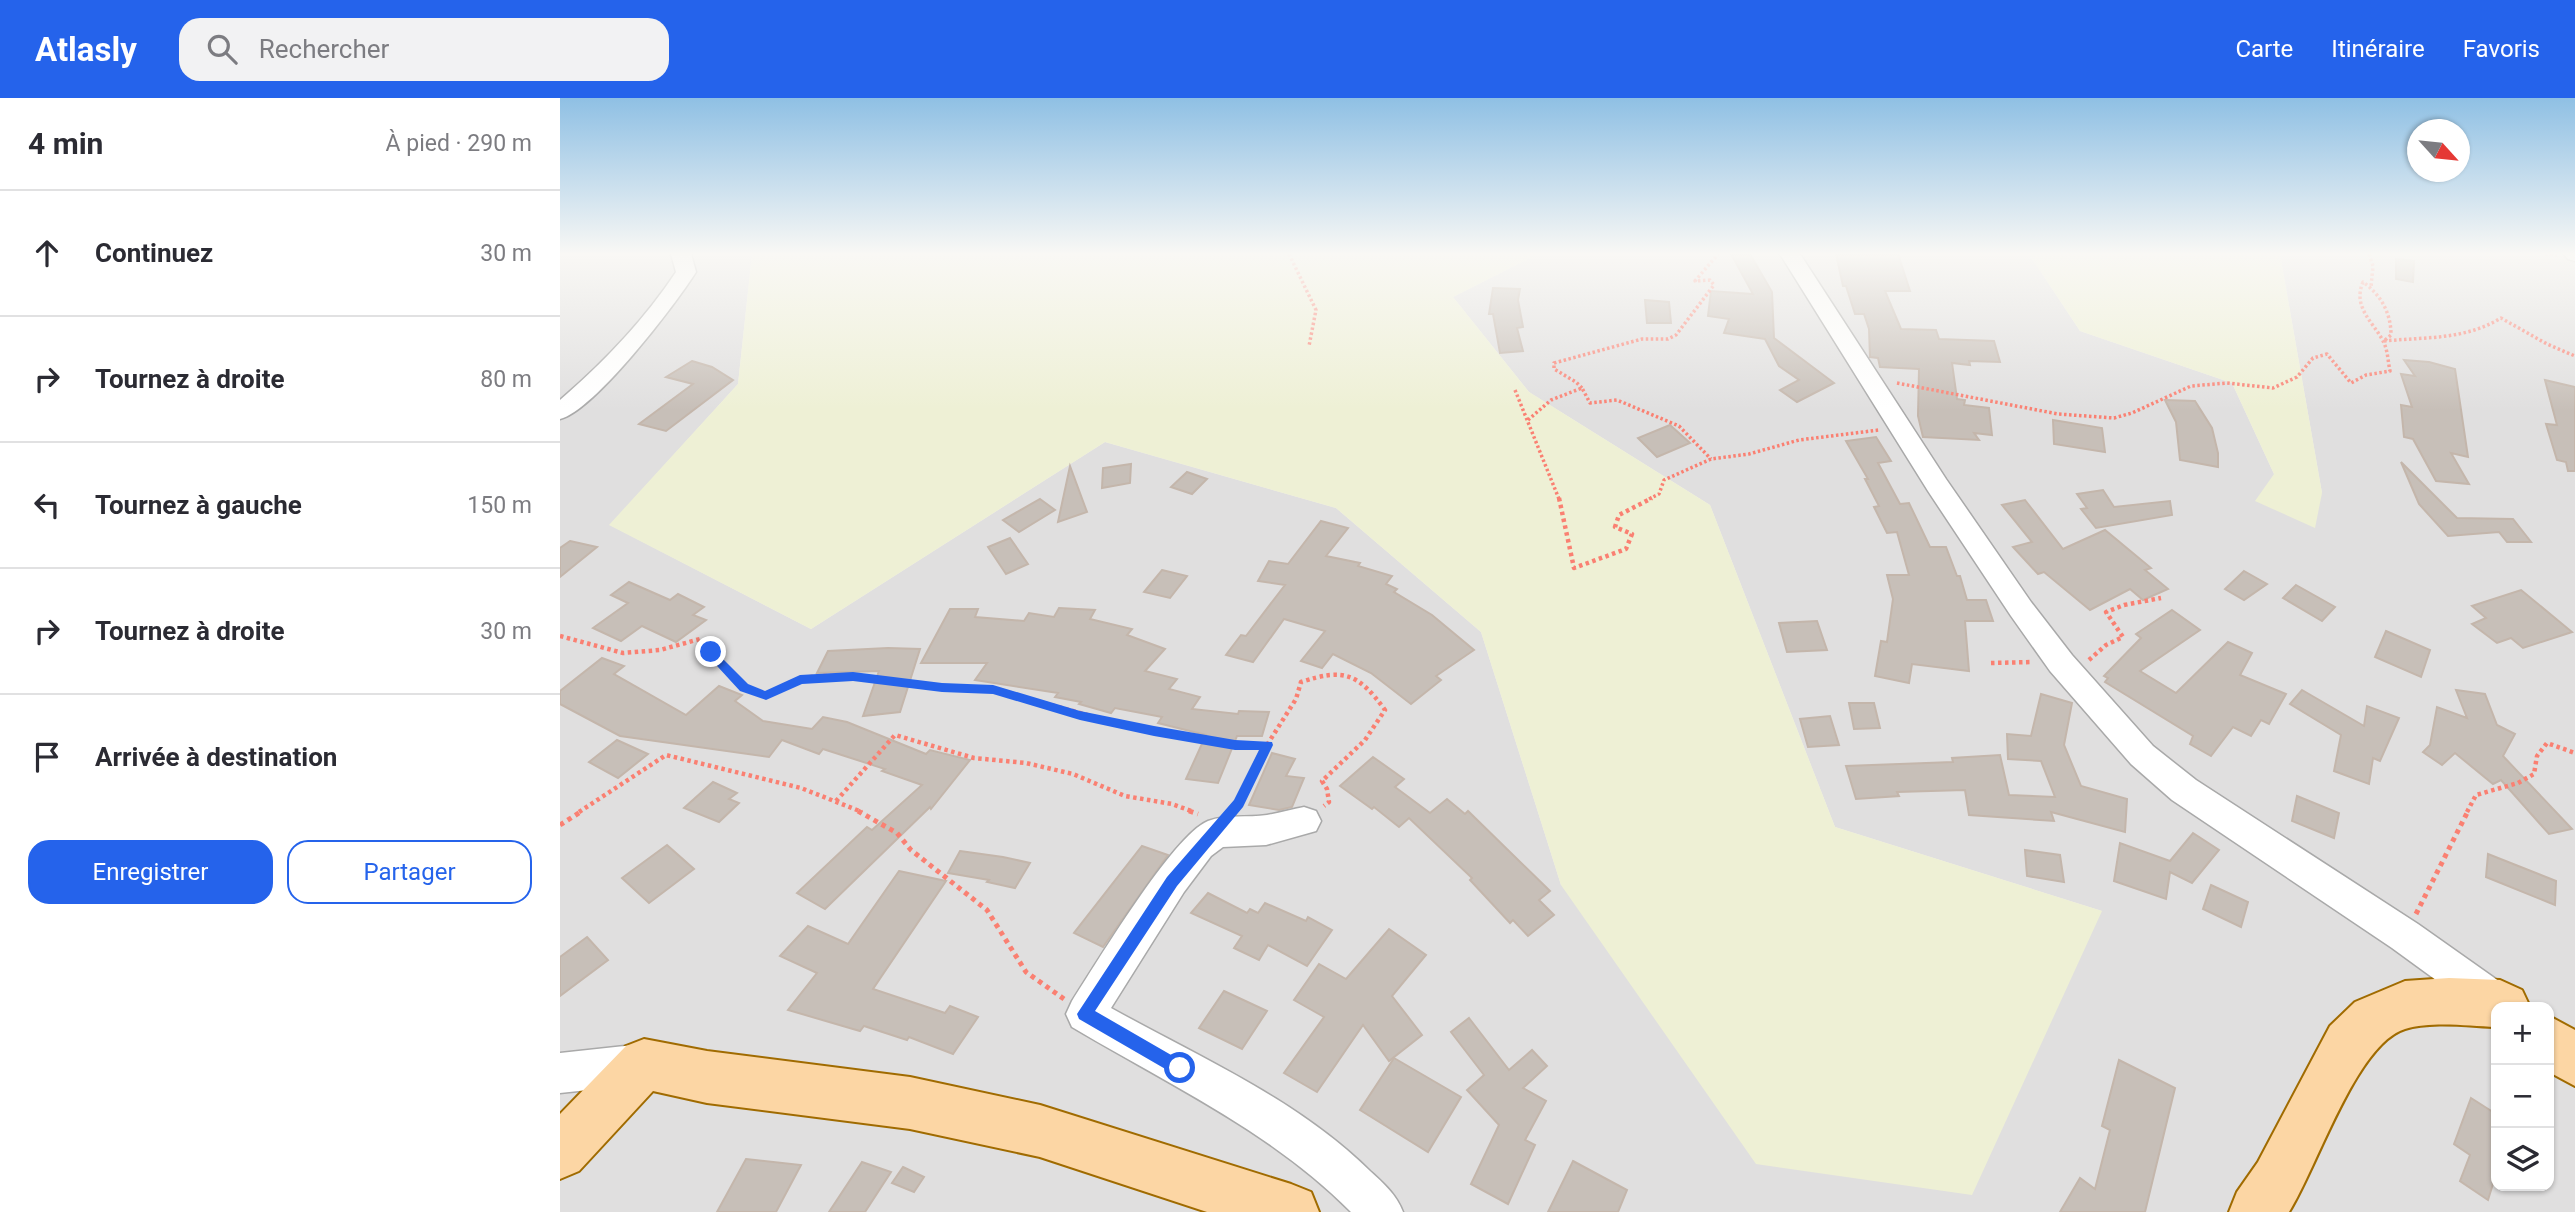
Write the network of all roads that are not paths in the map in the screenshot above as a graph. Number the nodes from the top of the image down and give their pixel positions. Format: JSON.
{"nodes":[{"id":1,"x":661,"y":306,"type":"edge"},
{"id":2,"x":1822,"y":306,"type":"edge"},
{"id":3,"x":560,"y":412,"type":"edge"},
{"id":4,"x":1304,"y":821,"type":"road end"},
{"id":5,"x":2498,"y":1002,"type":"edge"},
{"id":6,"x":2491,"y":1004,"type":"edge"},
{"id":7,"x":2554,"y":1045,"type":"edge"},
{"id":8,"x":2575,"y":1061,"type":"edge"},
{"id":9,"x":644,"y":1064,"type":"junction"},
{"id":10,"x":560,"y":1073,"type":"edge"},
{"id":11,"x":560,"y":1152,"type":"edge"},
{"id":12,"x":1291,"y":1212,"type":"edge"},
{"id":13,"x":1382,"y":1212,"type":"edge"},
{"id":14,"x":2257,"y":1212,"type":"edge"}],
"edges":[{"from":1,"to":3,"type":"street"},
{"from":2,"to":5,"type":"street"},
{"from":4,"to":13,"type":"street"},
{"from":6,"to":14,"type":"main road"},
{"from":7,"to":8,"type":"main road"},
{"from":9,"to":10,"type":"street"},
{"from":9,"to":11,"type":"main road"},
{"from":9,"to":12,"type":"main road"}]}
